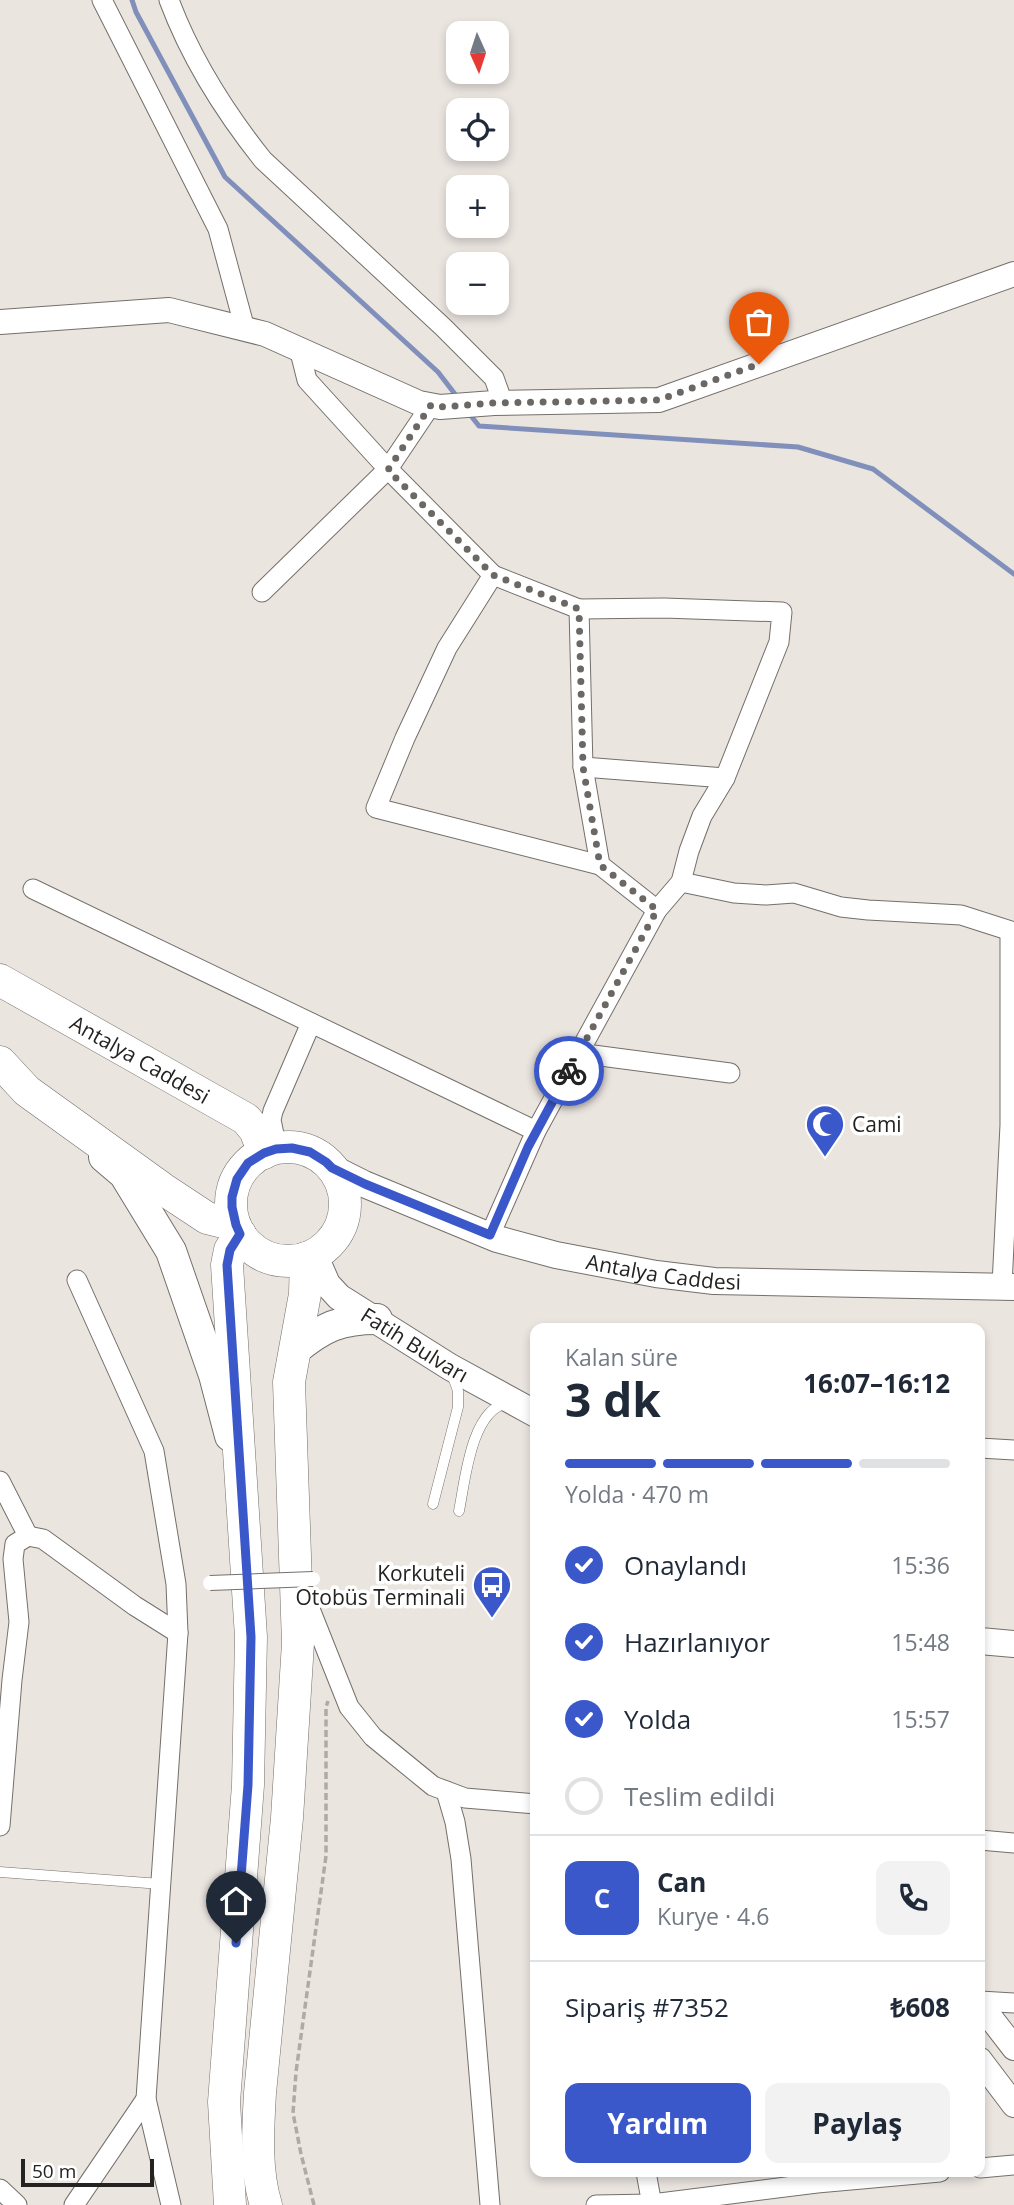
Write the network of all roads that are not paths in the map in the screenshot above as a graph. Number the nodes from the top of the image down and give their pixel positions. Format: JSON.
{"nodes":[{"id":1,"x":102,"y":0,"type":"edge"},
{"id":2,"x":169,"y":0,"type":"edge"},
{"id":3,"x":1014,"y":274,"type":"edge"},
{"id":4,"x":0,"y":322,"type":"edge"},
{"id":5,"x":245,"y":329,"type":"junction"},
{"id":6,"x":299,"y":348,"type":"junction"},
{"id":7,"x":498,"y":403,"type":"junction"},
{"id":8,"x":435,"y":406,"type":"junction"},
{"id":9,"x":388,"y":470,"type":"junction"},
{"id":10,"x":493,"y":575,"type":"junction"},
{"id":11,"x":262,"y":592,"type":"dead end"},
{"id":12,"x":579,"y":609,"type":"junction"},
{"id":13,"x":583,"y":767,"type":"junction"},
{"id":14,"x":725,"y":778,"type":"junction"},
{"id":15,"x":600,"y":865,"type":"junction"},
{"id":16,"x":681,"y":882,"type":"junction"},
{"id":17,"x":33,"y":889,"type":"dead end"},
{"id":18,"x":657,"y":910,"type":"junction"},
{"id":19,"x":1012,"y":932,"type":"edge"},
{"id":20,"x":0,"y":979,"type":"edge"},
{"id":21,"x":312,"y":1023,"type":"junction"},
{"id":22,"x":578,"y":1053,"type":"junction"},
{"id":23,"x":0,"y":1062,"type":"edge"},
{"id":24,"x":730,"y":1073,"type":"dead end"},
{"id":25,"x":30,"y":1092,"type":"junction"},
{"id":26,"x":1012,"y":1125,"type":"edge"},
{"id":27,"x":536,"y":1131,"type":"junction"},
{"id":28,"x":270,"y":1151,"type":"junction"},
{"id":29,"x":332,"y":1168,"type":"junction"},
{"id":30,"x":238,"y":1230,"type":"junction"},
{"id":31,"x":490,"y":1235,"type":"junction"},
{"id":32,"x":310,"y":1256,"type":"junction"},
{"id":33,"x":78,"y":1280,"type":"dead end"},
{"id":34,"x":1008,"y":1286,"type":"edge"},
{"id":35,"x":377,"y":1320,"type":"junction"},
{"id":36,"x":295,"y":1350,"type":"junction"},
{"id":37,"x":450,"y":1367,"type":"junction"},
{"id":38,"x":525,"y":1408,"type":"edge"},
{"id":39,"x":985,"y":1448,"type":"edge"},
{"id":40,"x":1014,"y":1450,"type":"edge"},
{"id":41,"x":240,"y":1475,"type":"junction"},
{"id":42,"x":0,"y":1481,"type":"edge"},
{"id":43,"x":433,"y":1504,"type":"dead end"},
{"id":44,"x":458,"y":1511,"type":"dead end"},
{"id":45,"x":28,"y":1536,"type":"junction"},
{"id":46,"x":304,"y":1574,"type":"junction"},
{"id":47,"x":210,"y":1583,"type":"dead end"},
{"id":48,"x":178,"y":1633,"type":"junction"},
{"id":49,"x":985,"y":1641,"type":"edge"},
{"id":50,"x":1014,"y":1644,"type":"edge"},
{"id":51,"x":446,"y":1791,"type":"junction"},
{"id":52,"x":530,"y":1803,"type":"edge"},
{"id":53,"x":0,"y":1826,"type":"edge"},
{"id":54,"x":985,"y":1840,"type":"edge"},
{"id":55,"x":1014,"y":1843,"type":"edge"},
{"id":56,"x":0,"y":1872,"type":"edge"},
{"id":57,"x":161,"y":1884,"type":"junction"},
{"id":58,"x":985,"y":2002,"type":"edge"},
{"id":59,"x":1014,"y":2003,"type":"edge"},
{"id":60,"x":985,"y":2009,"type":"edge"},
{"id":61,"x":1014,"y":2048,"type":"edge"},
{"id":62,"x":985,"y":2067,"type":"edge"},
{"id":63,"x":146,"y":2099,"type":"junction"},
{"id":64,"x":1014,"y":2105,"type":"edge"},
{"id":65,"x":1014,"y":2165,"type":"edge"},
{"id":66,"x":985,"y":2168,"type":"edge"},
{"id":67,"x":647,"y":2177,"type":"edge"},
{"id":68,"x":884,"y":2177,"type":"edge"},
{"id":69,"x":0,"y":2189,"type":"edge"},
{"id":70,"x":17,"y":2205,"type":"edge"},
{"id":71,"x":74,"y":2205,"type":"edge"},
{"id":72,"x":170,"y":2205,"type":"edge"},
{"id":73,"x":230,"y":2205,"type":"edge"},
{"id":74,"x":266,"y":2205,"type":"edge"},
{"id":75,"x":490,"y":2205,"type":"edge"},
{"id":76,"x":596,"y":2205,"type":"edge"},
{"id":77,"x":652,"y":2205,"type":"edge"}],
"edges":[{"from":1,"to":5,"type":"street"},
{"from":2,"to":7,"type":"street"},
{"from":3,"to":7,"type":"street"},
{"from":4,"to":5,"type":"street"},
{"from":5,"to":6,"type":"street"},
{"from":6,"to":8,"type":"street"},
{"from":6,"to":9,"type":"street"},
{"from":7,"to":8,"type":"street"},
{"from":8,"to":9,"type":"street"},
{"from":9,"to":10,"type":"street"},
{"from":9,"to":11,"type":"street"},
{"from":10,"to":12,"type":"street"},
{"from":10,"to":15,"type":"street"},
{"from":12,"to":13,"type":"street"},
{"from":12,"to":14,"type":"street"},
{"from":13,"to":14,"type":"street"},
{"from":13,"to":15,"type":"street"},
{"from":14,"to":16,"type":"street"},
{"from":15,"to":18,"type":"street"},
{"from":16,"to":18,"type":"street"},
{"from":16,"to":19,"type":"street"},
{"from":17,"to":21,"type":"street"},
{"from":18,"to":22,"type":"street"},
{"from":19,"to":26,"type":"street"},
{"from":20,"to":28,"type":"highway","name":"Antalya Caddesi"},
{"from":21,"to":27,"type":"street"},
{"from":21,"to":28,"type":"street"},
{"from":22,"to":24,"type":"street"},
{"from":22,"to":27,"type":"street"},
{"from":23,"to":25,"type":"highway"},
{"from":25,"to":30,"type":"highway"},
{"from":25,"to":41,"type":"main road"},
{"from":26,"to":34,"type":"street"},
{"from":27,"to":31,"type":"street"},
{"from":28,"to":29,"type":"highway"},
{"from":28,"to":30,"type":"highway"},
{"from":29,"to":31,"type":"main road","name":"Antalya Caddesi"},
{"from":29,"to":32,"type":"highway"},
{"from":30,"to":32,"type":"highway"},
{"from":30,"to":41,"type":"highway"},
{"from":31,"to":34,"type":"main road","name":"Antalya Caddesi"},
{"from":32,"to":35,"type":"main road","name":"Fatih Bulvarı"},
{"from":32,"to":36,"type":"highway"},
{"from":33,"to":48,"type":"street"},
{"from":35,"to":36,"type":"main road"},
{"from":35,"to":37,"type":"main road","name":"Fatih Bulvarı"},
{"from":36,"to":46,"type":"highway"},
{"from":37,"to":38,"type":"main road","name":"Fatih Bulvarı"},
{"from":37,"to":43,"type":"lane"},
{"from":38,"to":44,"type":"lane"},
{"from":39,"to":40,"type":"street"},
{"from":41,"to":73,"type":"highway"},
{"from":42,"to":45,"type":"street"},
{"from":45,"to":48,"type":"street"},
{"from":45,"to":53,"type":"street"},
{"from":46,"to":47,"type":"street","bridge":true},
{"from":46,"to":51,"type":"street"},
{"from":46,"to":74,"type":"highway"},
{"from":48,"to":57,"type":"street"},
{"from":49,"to":50,"type":"main road"},
{"from":51,"to":52,"type":"street"},
{"from":51,"to":75,"type":"street"},
{"from":54,"to":55,"type":"street"},
{"from":56,"to":57,"type":"lane"},
{"from":57,"to":63,"type":"street"},
{"from":58,"to":59,"type":"street"},
{"from":60,"to":61,"type":"street"},
{"from":62,"to":64,"type":"street"},
{"from":63,"to":71,"type":"street"},
{"from":63,"to":72,"type":"street"},
{"from":65,"to":66,"type":"street"},
{"from":67,"to":77,"type":"street"},
{"from":68,"to":77,"type":"street"},
{"from":69,"to":70,"type":"street"},
{"from":76,"to":77,"type":"street"}]}
